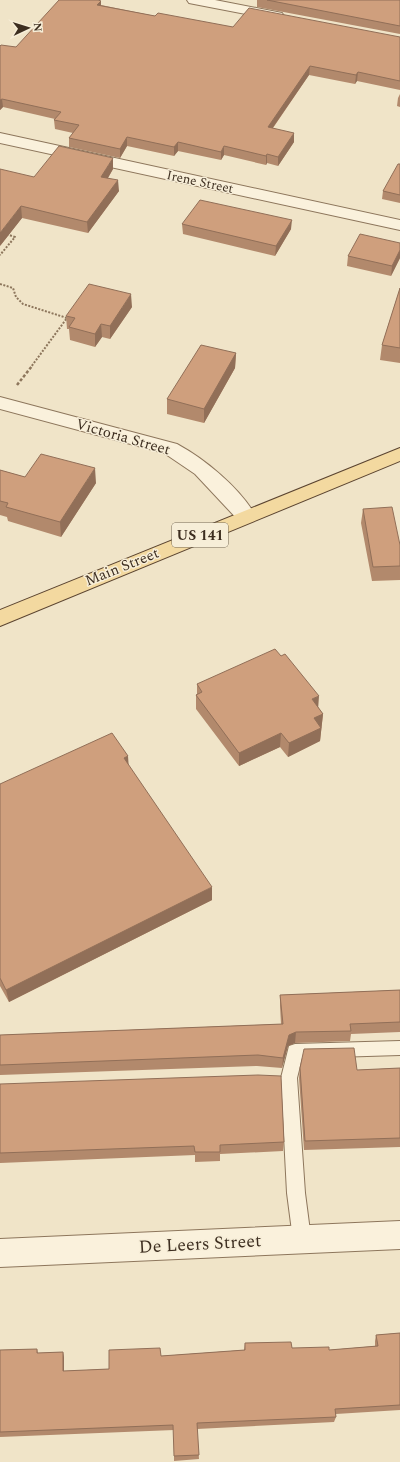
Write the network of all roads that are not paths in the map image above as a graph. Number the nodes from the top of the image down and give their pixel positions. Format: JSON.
{"nodes":[{"id":1,"x":194,"y":0,"type":"edge"},
{"id":2,"x":293,"y":19,"type":"edge"},
{"id":3,"x":0,"y":138,"type":"edge"},
{"id":4,"x":400,"y":225,"type":"edge"},
{"id":5,"x":0,"y":403,"type":"edge"},
{"id":6,"x":400,"y":454,"type":"edge"},
{"id":7,"x":246,"y":516,"type":"junction"},
{"id":8,"x":0,"y":618,"type":"edge"},
{"id":9,"x":400,"y":1048,"type":"edge"},
{"id":10,"x":400,"y":1235,"type":"edge"},
{"id":11,"x":302,"y":1240,"type":"junction"},
{"id":12,"x":0,"y":1253,"type":"edge"}],
"edges":[{"from":1,"to":2,"type":"street"},
{"from":3,"to":4,"type":"street","name":"Irene Street"},
{"from":5,"to":7,"type":"street","name":"Victoria Street"},
{"from":6,"to":7,"type":"main road","name":"Main Street","number":"US 141"},
{"from":7,"to":8,"type":"main road","name":"Main Street","number":"US 141"},
{"from":9,"to":11,"type":"lane"},
{"from":10,"to":11,"type":"street","name":"De Leers Street"},
{"from":11,"to":12,"type":"street","name":"De Leers Street"}]}
